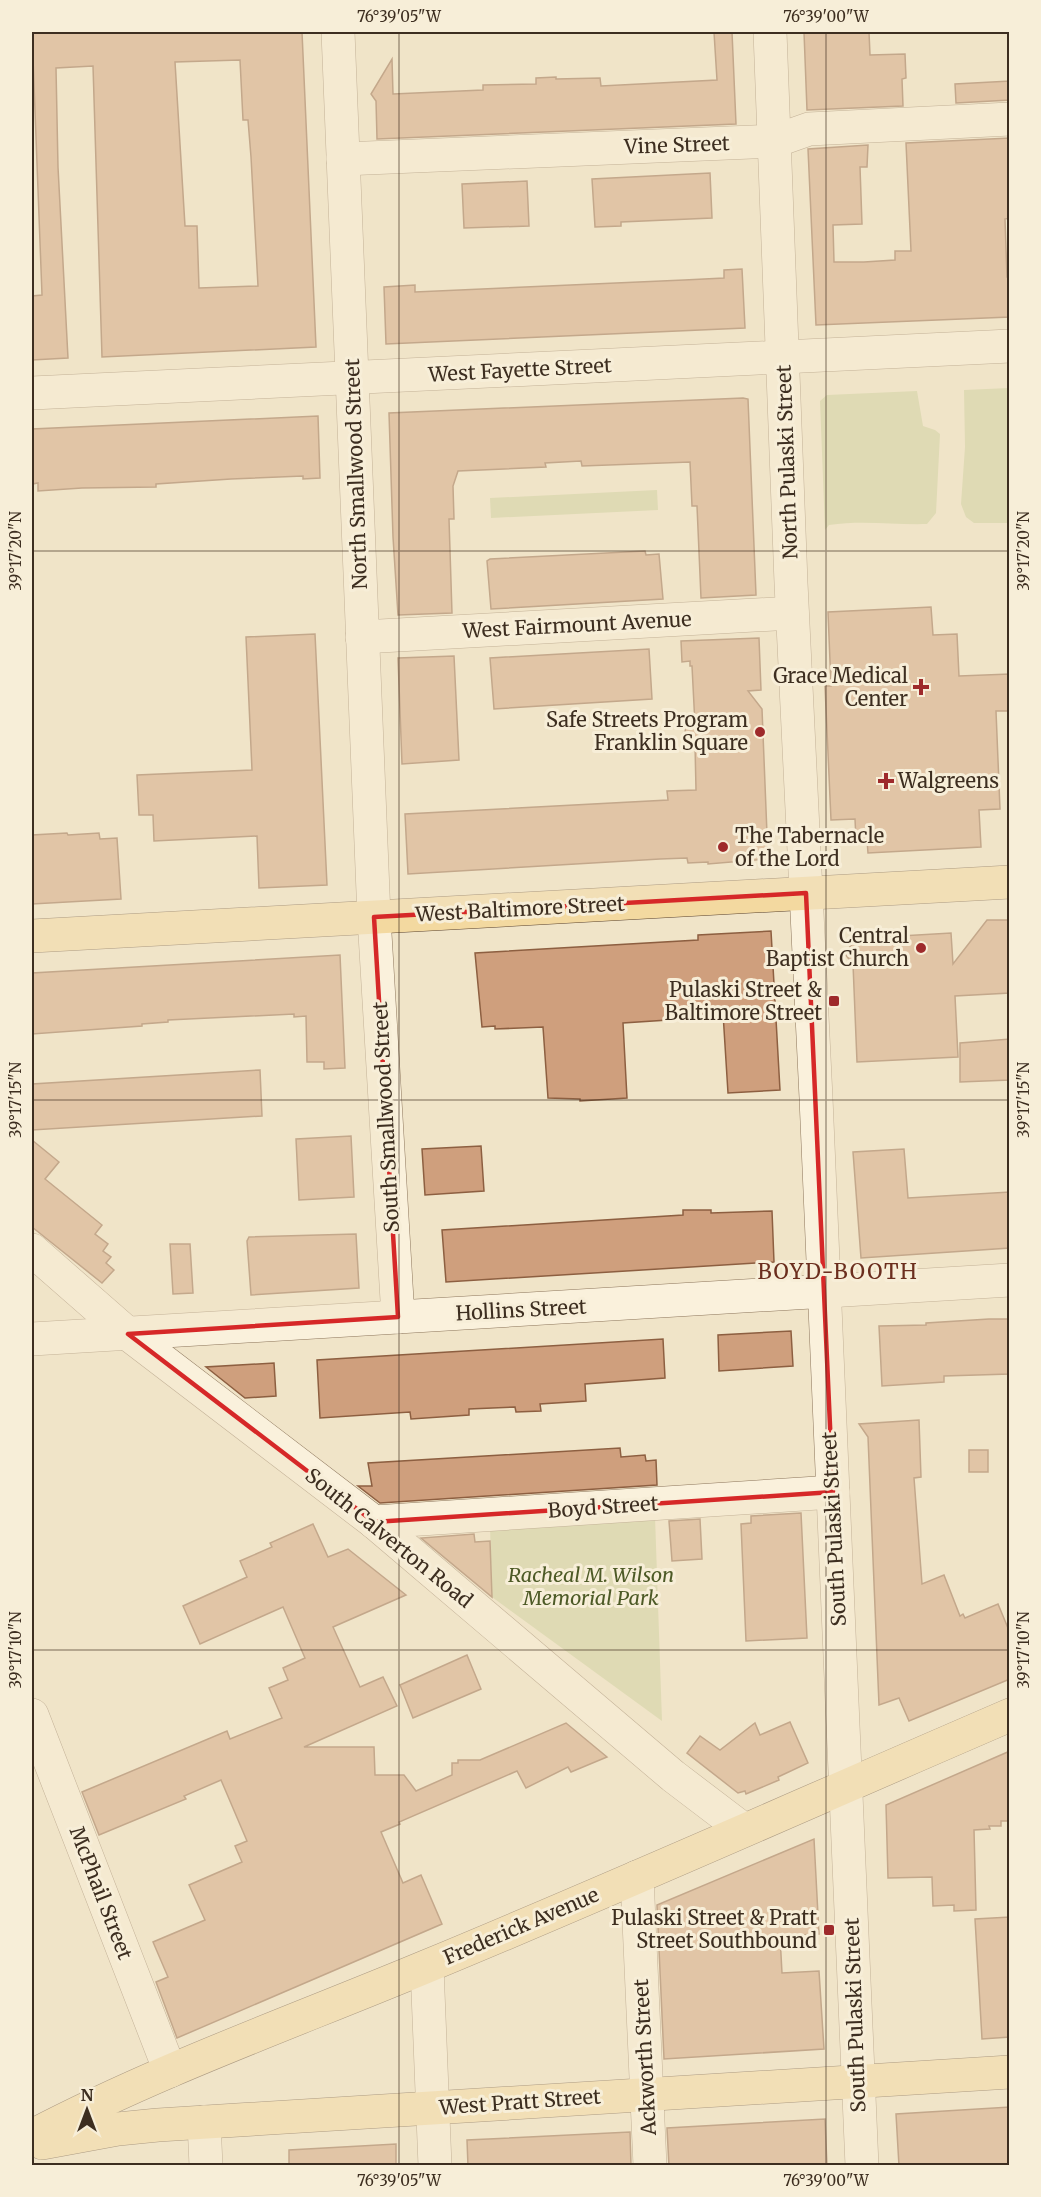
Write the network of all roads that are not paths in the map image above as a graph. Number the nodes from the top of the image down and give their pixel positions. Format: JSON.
{"nodes":[{"id":1,"x":338,"y":32,"type":"edge"},
{"id":2,"x":771,"y":32,"type":"edge"},
{"id":3,"x":1010,"y":119,"type":"edge"},
{"id":4,"x":775,"y":141,"type":"junction"},
{"id":5,"x":343,"y":159,"type":"junction"},
{"id":6,"x":1010,"y":346,"type":"edge"},
{"id":7,"x":784,"y":357,"type":"junction"},
{"id":8,"x":352,"y":378,"type":"junction"},
{"id":9,"x":32,"y":393,"type":"edge"},
{"id":10,"x":792,"y":613,"type":"junction"},
{"id":11,"x":362,"y":637,"type":"junction"},
{"id":12,"x":1010,"y":882,"type":"edge"},
{"id":13,"x":806,"y":893,"type":"junction"},
{"id":14,"x":374,"y":917,"type":"junction"},
{"id":15,"x":32,"y":936,"type":"edge"},
{"id":16,"x":32,"y":1250,"type":"edge"},
{"id":17,"x":1010,"y":1280,"type":"edge"},
{"id":18,"x":824,"y":1291,"type":"junction"},
{"id":19,"x":398,"y":1317,"type":"junction"},
{"id":20,"x":128,"y":1334,"type":"junction"},
{"id":21,"x":35,"y":1340,"type":"edge"},
{"id":22,"x":833,"y":1492,"type":"junction"},
{"id":23,"x":374,"y":1522,"type":"junction"},
{"id":24,"x":32,"y":1715,"type":"edge"},
{"id":25,"x":1010,"y":1715,"type":"edge"},
{"id":26,"x":846,"y":1786,"type":"junction"},
{"id":27,"x":744,"y":1830,"type":"junction"},
{"id":28,"x":637,"y":1876,"type":"junction"},
{"id":29,"x":427,"y":1967,"type":"junction"},
{"id":30,"x":170,"y":2071,"type":"junction"},
{"id":31,"x":1010,"y":2072,"type":"edge"},
{"id":32,"x":858,"y":2080,"type":"junction"},
{"id":33,"x":647,"y":2093,"type":"junction"},
{"id":34,"x":432,"y":2109,"type":"junction"},
{"id":35,"x":204,"y":2122,"type":"junction"},
{"id":36,"x":32,"y":2136,"type":"edge"},
{"id":37,"x":32,"y":2145,"type":"edge"},
{"id":38,"x":206,"y":2166,"type":"edge"},
{"id":39,"x":435,"y":2166,"type":"edge"},
{"id":40,"x":650,"y":2166,"type":"edge"},
{"id":41,"x":862,"y":2166,"type":"edge"}],
"edges":[{"from":1,"to":5,"type":"street","name":"North Smallwood Street"},
{"from":2,"to":4,"type":"street","name":"North Pulaski Street"},
{"from":3,"to":4,"type":"street","name":"Vine Street"},
{"from":4,"to":5,"type":"street","name":"Vine Street"},
{"from":4,"to":7,"type":"street","name":"North Pulaski Street"},
{"from":5,"to":8,"type":"street","name":"North Smallwood Street"},
{"from":6,"to":7,"type":"street","name":"West Fayette Street"},
{"from":7,"to":8,"type":"street","name":"West Fayette Street"},
{"from":7,"to":10,"type":"street","name":"North Pulaski Street"},
{"from":8,"to":9,"type":"street","name":"West Fayette Street"},
{"from":8,"to":11,"type":"street","name":"North Smallwood Street"},
{"from":10,"to":11,"type":"street","name":"West Fairmount Avenue"},
{"from":10,"to":13,"type":"street","name":"North Pulaski Street"},
{"from":11,"to":14,"type":"street","name":"North Smallwood Street"},
{"from":12,"to":13,"type":"main road","name":"West Baltimore Street"},
{"from":13,"to":14,"type":"main road","name":"West Baltimore Street"},
{"from":13,"to":18,"type":"street","name":"South Pulaski Street"},
{"from":14,"to":15,"type":"main road","name":"West Baltimore Street"},
{"from":14,"to":19,"type":"street","name":"South Smallwood Street"},
{"from":16,"to":20,"type":"street","name":"South Calverton Road"},
{"from":17,"to":18,"type":"street","name":"Hollins Street"},
{"from":18,"to":19,"type":"street","name":"Hollins Street"},
{"from":18,"to":22,"type":"street","name":"South Pulaski Street"},
{"from":19,"to":20,"type":"street","name":"Hollins Street"},
{"from":20,"to":21,"type":"street","name":"Hollins Street"},
{"from":20,"to":23,"type":"street","name":"South Calverton Road"},
{"from":22,"to":23,"type":"street","name":"Boyd Street"},
{"from":22,"to":26,"type":"street","name":"South Pulaski Street"},
{"from":23,"to":27,"type":"street","name":"South Calverton Road"},
{"from":24,"to":30,"type":"street","name":"McPhail Street"},
{"from":25,"to":26,"type":"main road","name":"Frederick Avenue"},
{"from":26,"to":27,"type":"main road","name":"Frederick Avenue"},
{"from":26,"to":32,"type":"street","name":"South Pulaski Street"},
{"from":27,"to":28,"type":"main road","name":"Frederick Avenue"},
{"from":28,"to":29,"type":"main road","name":"Frederick Avenue"},
{"from":28,"to":33,"type":"street","name":"Ackworth Street"},
{"from":29,"to":30,"type":"main road","name":"Frederick Avenue"},
{"from":29,"to":34,"type":"street"},
{"from":30,"to":36,"type":"main road","name":"Frederick Avenue"},
{"from":31,"to":32,"type":"main road","name":"West Pratt Street"},
{"from":32,"to":33,"type":"main road","name":"West Pratt Street"},
{"from":32,"to":41,"type":"street","name":"South Pulaski Street"},
{"from":33,"to":34,"type":"main road","name":"West Pratt Street"},
{"from":33,"to":40,"type":"street","name":"Ackworth Street"},
{"from":34,"to":35,"type":"main road","name":"West Pratt Street"},
{"from":34,"to":39,"type":"street"},
{"from":35,"to":37,"type":"main road","name":"West Pratt Street"},
{"from":35,"to":38,"type":"street"}]}
